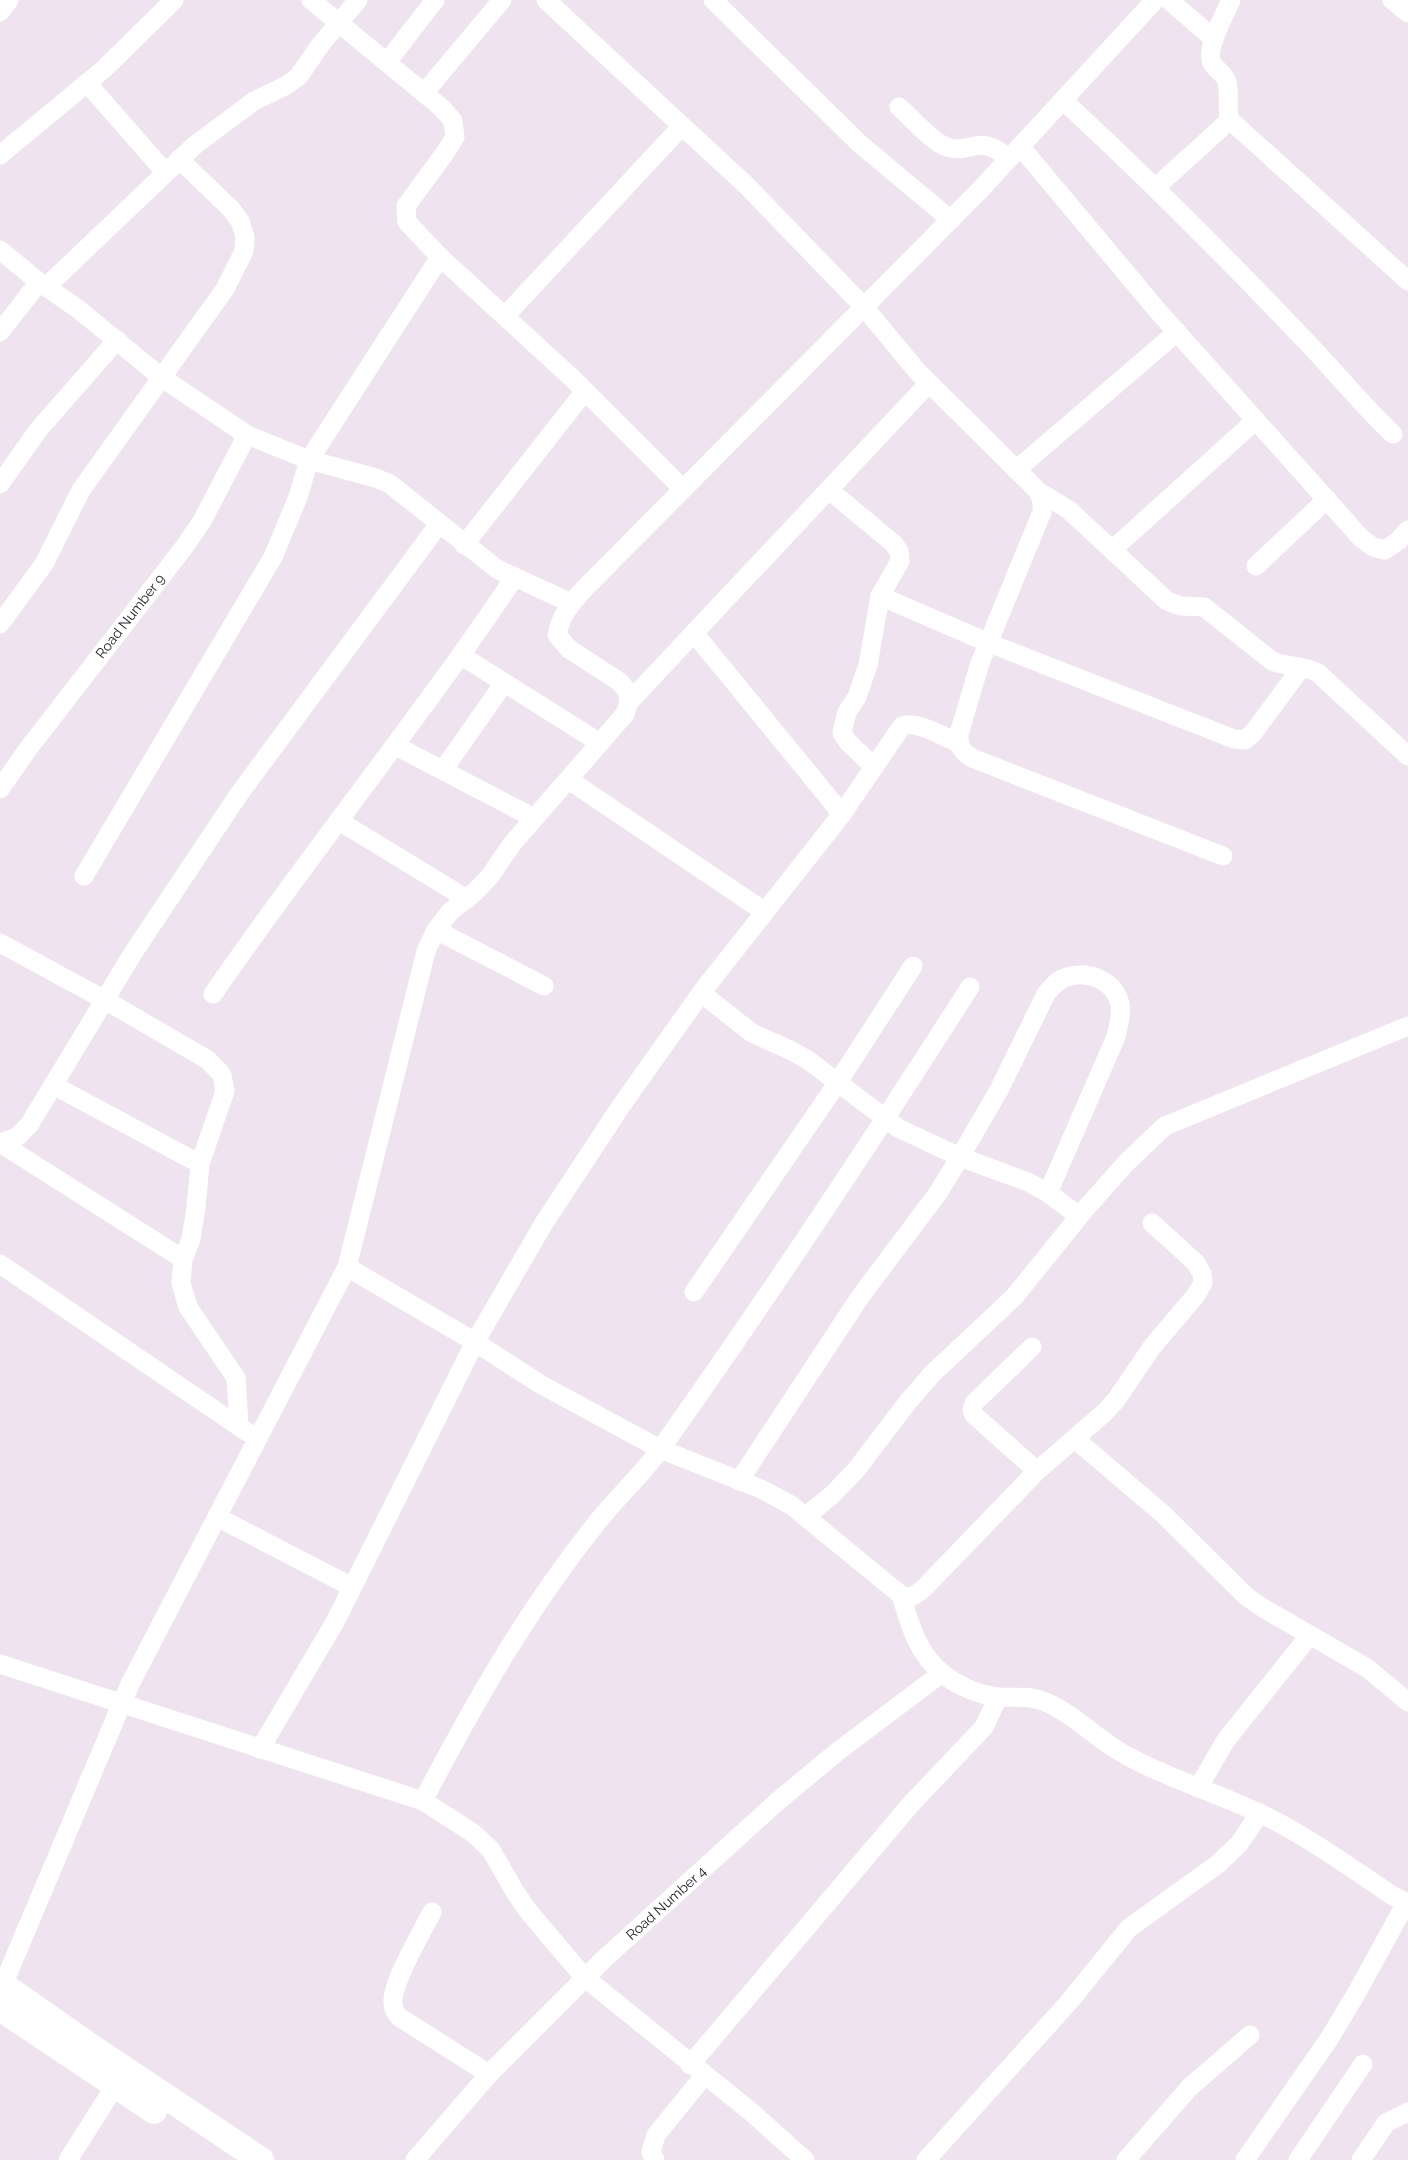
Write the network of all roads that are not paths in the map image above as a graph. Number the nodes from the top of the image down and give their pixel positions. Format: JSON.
{"nodes":[{"id":1,"x":9,"y":0,"type":"edge"},
{"id":2,"x":174,"y":0,"type":"edge"},
{"id":3,"x":311,"y":0,"type":"edge"},
{"id":4,"x":358,"y":0,"type":"edge"},
{"id":5,"x":435,"y":0,"type":"edge"},
{"id":6,"x":502,"y":0,"type":"edge"},
{"id":7,"x":546,"y":0,"type":"edge"},
{"id":8,"x":713,"y":0,"type":"edge"},
{"id":9,"x":1155,"y":0,"type":"edge"},
{"id":10,"x":1169,"y":0,"type":"edge"},
{"id":11,"x":1231,"y":0,"type":"edge"},
{"id":12,"x":1392,"y":0,"type":"edge"},
{"id":13,"x":0,"y":12,"type":"edge"},
{"id":14,"x":1408,"y":13,"type":"edge"},
{"id":15,"x":339,"y":22,"type":"junction"},
{"id":16,"x":1214,"y":39,"type":"junction"},
{"id":17,"x":388,"y":62,"type":"junction"},
{"id":18,"x":87,"y":83,"type":"junction"},
{"id":19,"x":424,"y":93,"type":"junction"},
{"id":20,"x":1064,"y":101,"type":"junction"},
{"id":21,"x":899,"y":107,"type":"dead end"},
{"id":22,"x":1230,"y":120,"type":"junction"},
{"id":23,"x":682,"y":126,"type":"junction"},
{"id":24,"x":1014,"y":152,"type":"junction"},
{"id":25,"x":0,"y":155,"type":"edge"},
{"id":26,"x":179,"y":160,"type":"junction"},
{"id":27,"x":165,"y":172,"type":"junction"},
{"id":28,"x":1156,"y":187,"type":"junction"},
{"id":29,"x":951,"y":220,"type":"junction"},
{"id":30,"x":0,"y":250,"type":"edge"},
{"id":31,"x":440,"y":257,"type":"junction"},
{"id":32,"x":1408,"y":281,"type":"edge"},
{"id":33,"x":42,"y":284,"type":"junction"},
{"id":34,"x":864,"y":307,"type":"junction"},
{"id":35,"x":505,"y":316,"type":"junction"},
{"id":36,"x":0,"y":332,"type":"edge"},
{"id":37,"x":1177,"y":332,"type":"junction"},
{"id":38,"x":117,"y":340,"type":"junction"},
{"id":39,"x":161,"y":377,"type":"junction"},
{"id":40,"x":929,"y":383,"type":"junction"},
{"id":41,"x":585,"y":391,"type":"junction"},
{"id":42,"x":1256,"y":420,"type":"junction"},
{"id":43,"x":1393,"y":434,"type":"dead end"},
{"id":44,"x":247,"y":435,"type":"junction"},
{"id":45,"x":309,"y":460,"type":"junction"},
{"id":46,"x":1016,"y":470,"type":"junction"},
{"id":47,"x":0,"y":484,"type":"edge"},
{"id":48,"x":683,"y":489,"type":"junction"},
{"id":49,"x":829,"y":490,"type":"junction"},
{"id":50,"x":1038,"y":491,"type":"junction"},
{"id":51,"x":1327,"y":499,"type":"junction"},
{"id":52,"x":439,"y":524,"type":"junction"},
{"id":53,"x":1408,"y":530,"type":"edge"},
{"id":54,"x":464,"y":545,"type":"junction"},
{"id":55,"x":1112,"y":550,"type":"junction"},
{"id":56,"x":1256,"y":566,"type":"dead end"},
{"id":57,"x":514,"y":578,"type":"junction"},
{"id":58,"x":880,"y":596,"type":"junction"},
{"id":59,"x":571,"y":603,"type":"junction"},
{"id":60,"x":0,"y":624,"type":"edge"},
{"id":61,"x":694,"y":633,"type":"junction"},
{"id":62,"x":989,"y":643,"type":"junction"},
{"id":63,"x":462,"y":656,"type":"junction"},
{"id":64,"x":1301,"y":668,"type":"junction"},
{"id":65,"x":504,"y":683,"type":"junction"},
{"id":66,"x":629,"y":702,"type":"junction"},
{"id":67,"x":600,"y":743,"type":"junction"},
{"id":68,"x":958,"y":743,"type":"junction"},
{"id":69,"x":396,"y":746,"type":"junction"},
{"id":70,"x":1408,"y":756,"type":"edge"},
{"id":71,"x":874,"y":767,"type":"junction"},
{"id":72,"x":443,"y":770,"type":"junction"},
{"id":73,"x":569,"y":780,"type":"junction"},
{"id":74,"x":0,"y":789,"type":"edge"},
{"id":75,"x":842,"y":814,"type":"junction"},
{"id":76,"x":534,"y":818,"type":"junction"},
{"id":77,"x":339,"y":821,"type":"junction"},
{"id":78,"x":1223,"y":856,"type":"dead end"},
{"id":79,"x":84,"y":876,"type":"dead end"},
{"id":80,"x":467,"y":899,"type":"junction"},
{"id":81,"x":765,"y":912,"type":"junction"},
{"id":82,"x":436,"y":930,"type":"junction"},
{"id":83,"x":0,"y":943,"type":"edge"},
{"id":84,"x":913,"y":966,"type":"dead end"},
{"id":85,"x":544,"y":986,"type":"dead end"},
{"id":86,"x":970,"y":988,"type":"dead end"},
{"id":87,"x":213,"y":994,"type":"dead end"},
{"id":88,"x":701,"y":994,"type":"junction"},
{"id":89,"x":105,"y":1000,"type":"junction"},
{"id":90,"x":1408,"y":1026,"type":"edge"},
{"id":91,"x":838,"y":1082,"type":"junction"},
{"id":92,"x":54,"y":1085,"type":"junction"},
{"id":93,"x":885,"y":1120,"type":"junction"},
{"id":94,"x":960,"y":1158,"type":"junction"},
{"id":95,"x":200,"y":1164,"type":"junction"},
{"id":96,"x":1048,"y":1193,"type":"junction"},
{"id":97,"x":1080,"y":1216,"type":"junction"},
{"id":98,"x":1152,"y":1223,"type":"dead end"},
{"id":99,"x":183,"y":1259,"type":"junction"},
{"id":100,"x":0,"y":1264,"type":"edge"},
{"id":101,"x":347,"y":1267,"type":"junction"},
{"id":102,"x":694,"y":1292,"type":"dead end"},
{"id":103,"x":475,"y":1342,"type":"junction"},
{"id":104,"x":1032,"y":1347,"type":"dead end"},
{"id":105,"x":239,"y":1426,"type":"junction"},
{"id":106,"x":258,"y":1439,"type":"junction"},
{"id":107,"x":1075,"y":1439,"type":"junction"},
{"id":108,"x":660,"y":1449,"type":"junction"},
{"id":109,"x":1037,"y":1471,"type":"junction"},
{"id":110,"x":739,"y":1481,"type":"junction"},
{"id":111,"x":806,"y":1516,"type":"junction"},
{"id":112,"x":217,"y":1517,"type":"junction"},
{"id":113,"x":352,"y":1587,"type":"junction"},
{"id":114,"x":901,"y":1595,"type":"junction"},
{"id":115,"x":1310,"y":1635,"type":"junction"},
{"id":116,"x":0,"y":1664,"type":"edge"},
{"id":117,"x":942,"y":1673,"type":"junction"},
{"id":118,"x":998,"y":1697,"type":"junction"},
{"id":119,"x":123,"y":1702,"type":"junction"},
{"id":120,"x":1408,"y":1702,"type":"edge"},
{"id":121,"x":260,"y":1750,"type":"junction"},
{"id":122,"x":1198,"y":1788,"type":"junction"},
{"id":123,"x":423,"y":1802,"type":"junction"},
{"id":124,"x":1260,"y":1813,"type":"junction"},
{"id":125,"x":1407,"y":1903,"type":"edge"},
{"id":126,"x":432,"y":1912,"type":"dead end"},
{"id":127,"x":584,"y":1977,"type":"junction"},
{"id":128,"x":1,"y":1992,"type":"edge"},
{"id":129,"x":1250,"y":2035,"type":"dead end"},
{"id":130,"x":1363,"y":2064,"type":"dead end"},
{"id":131,"x":697,"y":2071,"type":"junction"},
{"id":132,"x":489,"y":2074,"type":"junction"},
{"id":133,"x":115,"y":2086,"type":"junction"},
{"id":134,"x":1408,"y":2112,"type":"edge"},
{"id":135,"x":68,"y":2160,"type":"edge"},
{"id":136,"x":227,"y":2160,"type":"edge"},
{"id":137,"x":261,"y":2160,"type":"edge"},
{"id":138,"x":415,"y":2160,"type":"edge"},
{"id":139,"x":655,"y":2160,"type":"edge"},
{"id":140,"x":805,"y":2160,"type":"edge"},
{"id":141,"x":926,"y":2160,"type":"edge"},
{"id":142,"x":1126,"y":2160,"type":"edge"},
{"id":143,"x":1245,"y":2160,"type":"edge"},
{"id":144,"x":1298,"y":2160,"type":"edge"},
{"id":145,"x":1360,"y":2160,"type":"edge"}],
"edges":[{"from":1,"to":13,"type":"street"},
{"from":2,"to":18,"type":"street"},
{"from":3,"to":15,"type":"street"},
{"from":4,"to":15,"type":"street"},
{"from":5,"to":17,"type":"street"},
{"from":6,"to":19,"type":"street"},
{"from":7,"to":23,"type":"street"},
{"from":8,"to":29,"type":"street"},
{"from":9,"to":20,"type":"street"},
{"from":10,"to":16,"type":"street"},
{"from":11,"to":16,"type":"street"},
{"from":12,"to":14,"type":"street"},
{"from":15,"to":17,"type":"street"},
{"from":15,"to":26,"type":"street"},
{"from":16,"to":22,"type":"street"},
{"from":17,"to":19,"type":"street"},
{"from":18,"to":25,"type":"street"},
{"from":18,"to":27,"type":"street"},
{"from":19,"to":31,"type":"street"},
{"from":20,"to":24,"type":"street"},
{"from":20,"to":28,"type":"street"},
{"from":21,"to":24,"type":"street"},
{"from":22,"to":28,"type":"street"},
{"from":22,"to":32,"type":"street"},
{"from":23,"to":34,"type":"street"},
{"from":23,"to":35,"type":"street"},
{"from":24,"to":29,"type":"street"},
{"from":24,"to":37,"type":"street"},
{"from":26,"to":27,"type":"street"},
{"from":26,"to":39,"type":"street"},
{"from":27,"to":33,"type":"street"},
{"from":28,"to":43,"type":"street"},
{"from":29,"to":34,"type":"street"},
{"from":30,"to":33,"type":"street"},
{"from":31,"to":35,"type":"street"},
{"from":31,"to":45,"type":"street"},
{"from":33,"to":36,"type":"street"},
{"from":33,"to":38,"type":"street"},
{"from":34,"to":40,"type":"street"},
{"from":34,"to":48,"type":"street"},
{"from":35,"to":41,"type":"street"},
{"from":37,"to":42,"type":"street"},
{"from":37,"to":46,"type":"street"},
{"from":38,"to":39,"type":"street"},
{"from":38,"to":47,"type":"street"},
{"from":39,"to":44,"type":"street"},
{"from":39,"to":60,"type":"street"},
{"from":40,"to":46,"type":"street"},
{"from":40,"to":49,"type":"street"},
{"from":41,"to":48,"type":"street"},
{"from":41,"to":54,"type":"street"},
{"from":42,"to":51,"type":"street"},
{"from":42,"to":55,"type":"street"},
{"from":44,"to":45,"type":"street"},
{"from":44,"to":74,"type":"street","name":"Road Number 9"},
{"from":45,"to":52,"type":"street"},
{"from":45,"to":79,"type":"street"},
{"from":46,"to":50,"type":"street"},
{"from":48,"to":59,"type":"street"},
{"from":49,"to":58,"type":"street"},
{"from":49,"to":61,"type":"street"},
{"from":50,"to":55,"type":"street"},
{"from":50,"to":62,"type":"street"},
{"from":51,"to":53,"type":"street"},
{"from":51,"to":56,"type":"street"},
{"from":52,"to":54,"type":"street"},
{"from":52,"to":89,"type":"street"},
{"from":54,"to":57,"type":"street"},
{"from":55,"to":64,"type":"street"},
{"from":57,"to":59,"type":"street"},
{"from":57,"to":63,"type":"street"},
{"from":58,"to":62,"type":"street"},
{"from":58,"to":71,"type":"street"},
{"from":59,"to":66,"type":"street"},
{"from":61,"to":66,"type":"street"},
{"from":61,"to":75,"type":"street"},
{"from":62,"to":64,"type":"street"},
{"from":62,"to":68,"type":"street"},
{"from":63,"to":65,"type":"street"},
{"from":63,"to":69,"type":"street"},
{"from":64,"to":70,"type":"street"},
{"from":65,"to":67,"type":"street"},
{"from":65,"to":72,"type":"street"},
{"from":66,"to":67,"type":"street"},
{"from":67,"to":73,"type":"street"},
{"from":68,"to":71,"type":"street"},
{"from":68,"to":78,"type":"street"},
{"from":69,"to":72,"type":"street"},
{"from":69,"to":77,"type":"street"},
{"from":71,"to":75,"type":"street"},
{"from":72,"to":76,"type":"street"},
{"from":73,"to":76,"type":"street"},
{"from":73,"to":81,"type":"street"},
{"from":75,"to":81,"type":"street"},
{"from":76,"to":80,"type":"street"},
{"from":77,"to":80,"type":"street"},
{"from":77,"to":87,"type":"street"},
{"from":80,"to":82,"type":"street"},
{"from":81,"to":88,"type":"street"},
{"from":82,"to":85,"type":"street"},
{"from":82,"to":101,"type":"street"},
{"from":83,"to":89,"type":"street"},
{"from":84,"to":91,"type":"street"},
{"from":86,"to":93,"type":"street"},
{"from":88,"to":91,"type":"street"},
{"from":88,"to":103,"type":"street"},
{"from":89,"to":92,"type":"street"},
{"from":89,"to":95,"type":"street"},
{"from":90,"to":97,"type":"street"},
{"from":91,"to":93,"type":"street"},
{"from":91,"to":102,"type":"street"},
{"from":92,"to":95,"type":"street"},
{"from":92,"to":99,"type":"street"},
{"from":93,"to":94,"type":"street"},
{"from":93,"to":108,"type":"street"},
{"from":94,"to":96,"type":"street"},
{"from":94,"to":96,"type":"street"},
{"from":94,"to":110,"type":"street"},
{"from":95,"to":99,"type":"street"},
{"from":96,"to":97,"type":"street"},
{"from":97,"to":111,"type":"street"},
{"from":98,"to":107,"type":"street"},
{"from":99,"to":105,"type":"street"},
{"from":100,"to":105,"type":"street"},
{"from":101,"to":103,"type":"street"},
{"from":101,"to":106,"type":"street"},
{"from":103,"to":108,"type":"street"},
{"from":103,"to":113,"type":"street"},
{"from":104,"to":109,"type":"street"},
{"from":105,"to":106,"type":"street"},
{"from":106,"to":112,"type":"street"},
{"from":107,"to":109,"type":"street"},
{"from":107,"to":115,"type":"street"},
{"from":108,"to":110,"type":"street"},
{"from":108,"to":123,"type":"street"},
{"from":109,"to":114,"type":"street"},
{"from":110,"to":111,"type":"street"},
{"from":111,"to":114,"type":"street"},
{"from":112,"to":113,"type":"street"},
{"from":112,"to":119,"type":"street"},
{"from":113,"to":121,"type":"street"},
{"from":114,"to":117,"type":"street"},
{"from":115,"to":120,"type":"street"},
{"from":115,"to":122,"type":"street"},
{"from":116,"to":119,"type":"street"},
{"from":117,"to":118,"type":"street"},
{"from":117,"to":127,"type":"street","name":"Road Number 4"},
{"from":118,"to":122,"type":"street"},
{"from":118,"to":131,"type":"street"},
{"from":119,"to":121,"type":"street"},
{"from":119,"to":128,"type":"street"},
{"from":121,"to":123,"type":"street"},
{"from":122,"to":124,"type":"street"},
{"from":123,"to":127,"type":"street"},
{"from":124,"to":125,"type":"street"},
{"from":124,"to":141,"type":"street"},
{"from":125,"to":143,"type":"street"},
{"from":126,"to":132,"type":"street"},
{"from":127,"to":131,"type":"street"},
{"from":127,"to":132,"type":"street","name":"Road Number 4"},
{"from":128,"to":133,"type":"highway"},
{"from":128,"to":137,"type":"highway"},
{"from":129,"to":142,"type":"street"},
{"from":130,"to":144,"type":"street"},
{"from":131,"to":139,"type":"street"},
{"from":131,"to":140,"type":"street"},
{"from":132,"to":138,"type":"street","name":"Road Number 4"},
{"from":133,"to":135,"type":"street"},
{"from":133,"to":136,"type":"highway"},
{"from":134,"to":145,"type":"street"}]}
